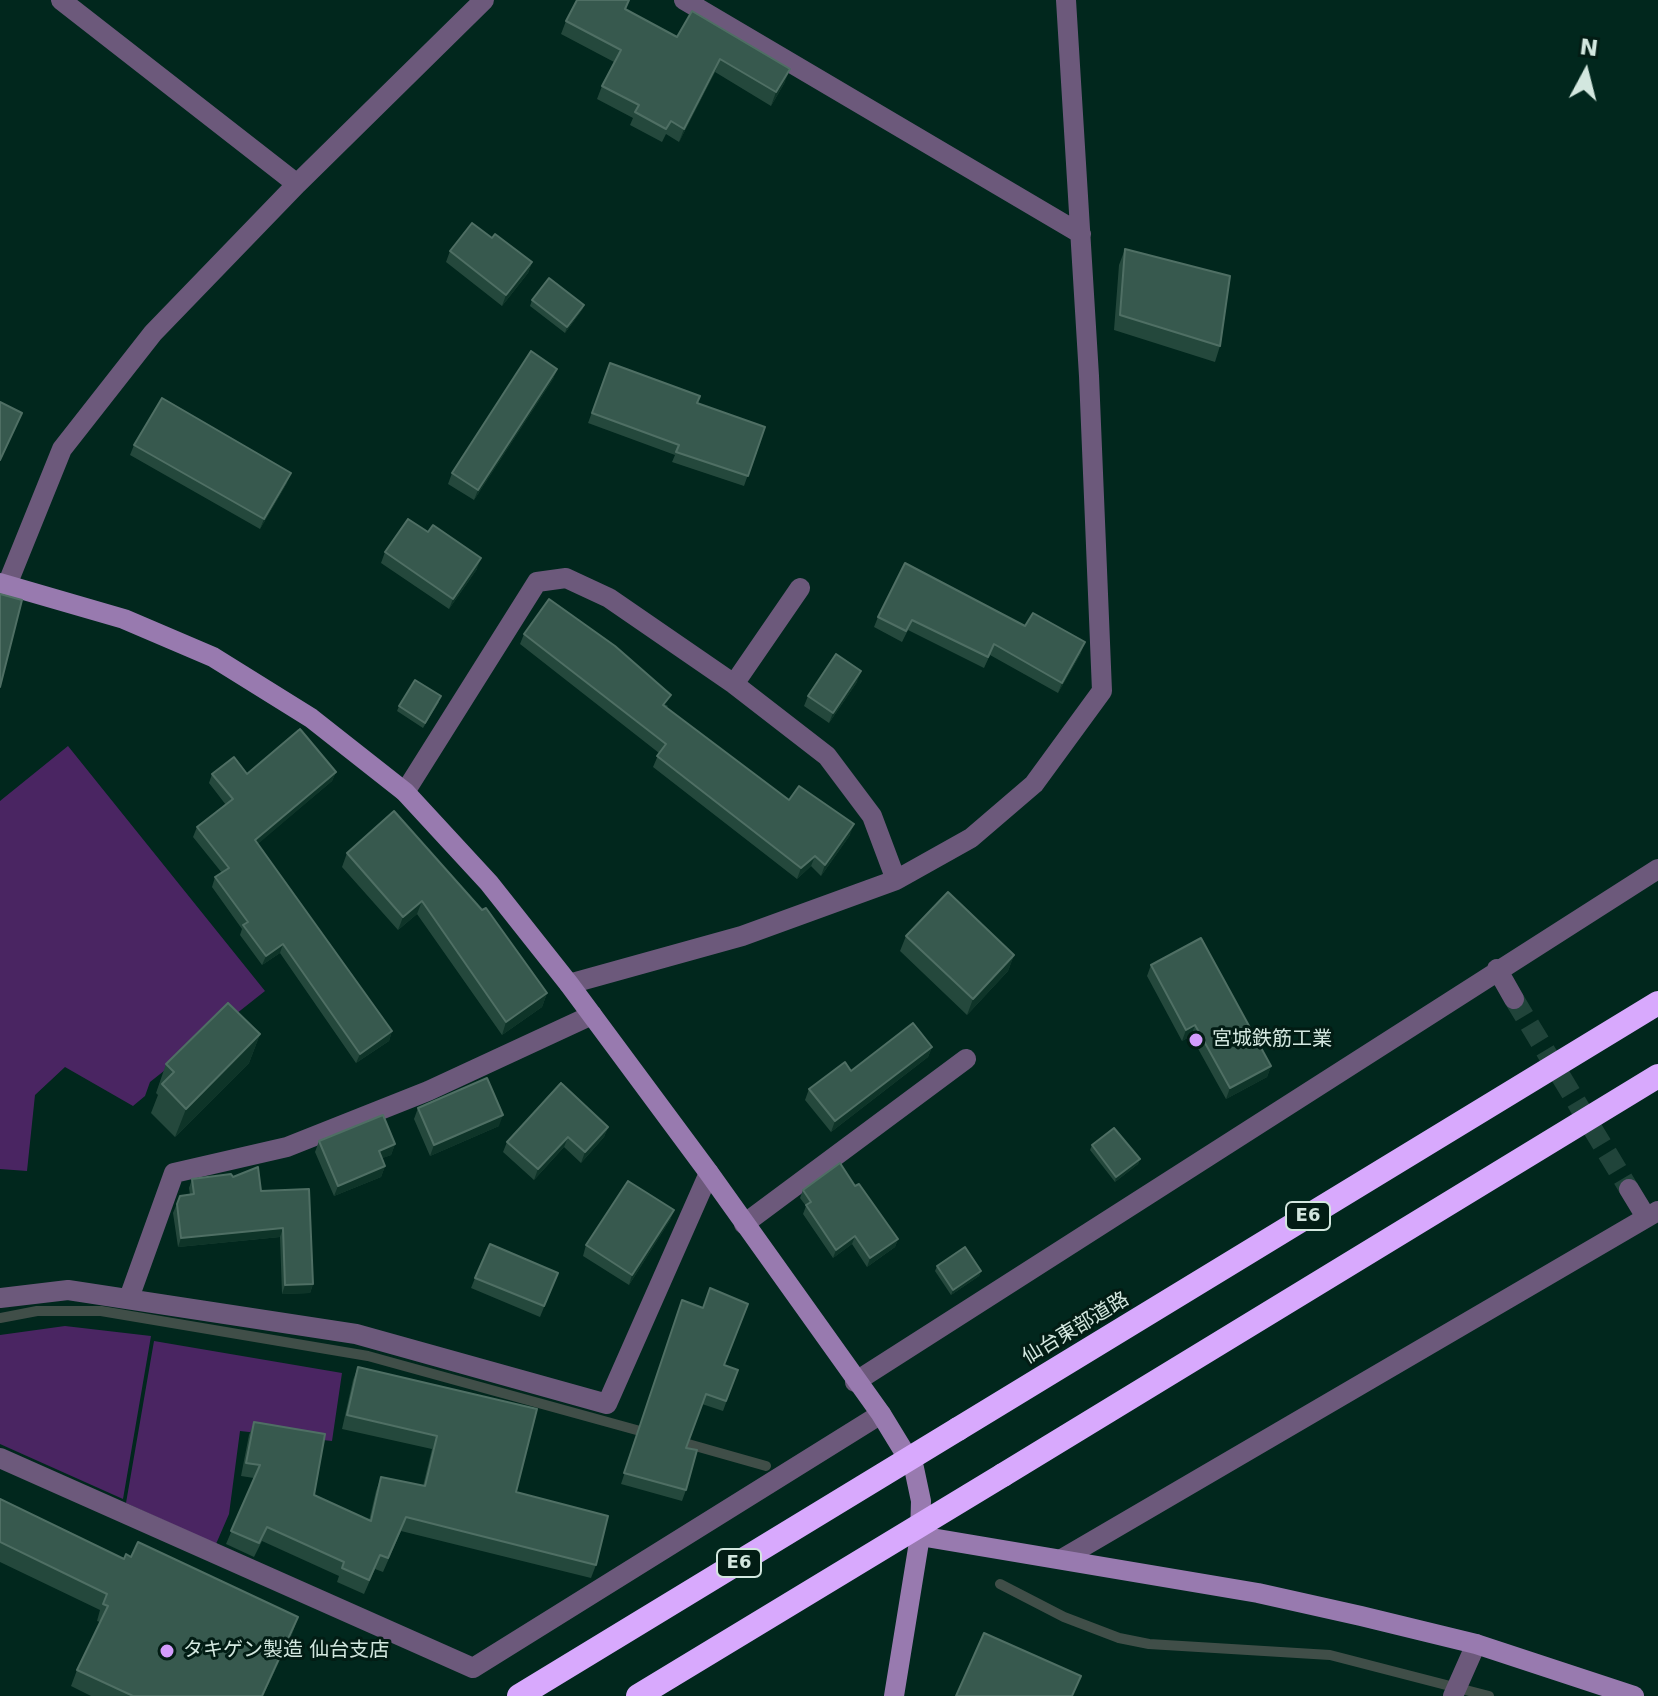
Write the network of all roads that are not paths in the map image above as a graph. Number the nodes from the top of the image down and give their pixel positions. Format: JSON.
{"nodes":[{"id":1,"x":61,"y":0,"type":"edge"},
{"id":2,"x":484,"y":0,"type":"edge"},
{"id":3,"x":684,"y":0,"type":"edge"},
{"id":4,"x":1066,"y":0,"type":"edge"},
{"id":5,"x":297,"y":184,"type":"junction"},
{"id":6,"x":1081,"y":234,"type":"junction"},
{"id":7,"x":3,"y":584,"type":"edge"},
{"id":8,"x":800,"y":588,"type":"dead end"},
{"id":9,"x":734,"y":684,"type":"junction"},
{"id":10,"x":405,"y":792,"type":"junction"},
{"id":11,"x":1658,"y":869,"type":"edge"},
{"id":12,"x":896,"y":880,"type":"junction"},
{"id":13,"x":1497,"y":969,"type":"junction"},
{"id":14,"x":569,"y":984,"type":"junction"},
{"id":15,"x":1514,"y":999,"type":"tunnel mouth"},
{"id":16,"x":1658,"y":1003,"type":"edge"},
{"id":17,"x":592,"y":1015,"type":"junction"},
{"id":18,"x":966,"y":1059,"type":"dead end"},
{"id":19,"x":1658,"y":1076,"type":"edge"},
{"id":20,"x":709,"y":1173,"type":"junction"},
{"id":21,"x":1629,"y":1189,"type":"tunnel mouth"},
{"id":22,"x":1652,"y":1214,"type":"edge"},
{"id":23,"x":744,"y":1224,"type":"junction"},
{"id":24,"x":0,"y":1298,"type":"edge"},
{"id":25,"x":129,"y":1298,"type":"junction"},
{"id":26,"x":855,"y":1382,"type":"junction"},
{"id":27,"x":881,"y":1414,"type":"junction"},
{"id":28,"x":0,"y":1458,"type":"edge"},
{"id":29,"x":920,"y":1536,"type":"junction"},
{"id":30,"x":1062,"y":1559,"type":"junction"},
{"id":31,"x":1476,"y":1644,"type":"junction"},
{"id":32,"x":519,"y":1696,"type":"edge"},
{"id":33,"x":638,"y":1696,"type":"edge"},
{"id":34,"x":894,"y":1696,"type":"edge"},
{"id":35,"x":1453,"y":1696,"type":"edge"},
{"id":36,"x":1634,"y":1696,"type":"edge"}],
"edges":[{"from":1,"to":5,"type":"street"},
{"from":2,"to":5,"type":"street"},
{"from":3,"to":6,"type":"street"},
{"from":4,"to":6,"type":"street"},
{"from":5,"to":7,"type":"street"},
{"from":6,"to":12,"type":"street"},
{"from":7,"to":10,"type":"street"},
{"from":8,"to":9,"type":"street"},
{"from":9,"to":10,"type":"street"},
{"from":9,"to":12,"type":"street"},
{"from":10,"to":14,"type":"street"},
{"from":11,"to":13,"type":"street"},
{"from":12,"to":14,"type":"street"},
{"from":13,"to":15,"type":"street"},
{"from":13,"to":26,"type":"street"},
{"from":14,"to":17,"type":"street"},
{"from":16,"to":32,"type":"highway","name":"仙台東部道路","number":"E6","bridge":true},
{"from":17,"to":20,"type":"street"},
{"from":17,"to":25,"type":"street"},
{"from":18,"to":23,"type":"street"},
{"from":19,"to":33,"type":"highway","bridge":true},
{"from":20,"to":23,"type":"street"},
{"from":20,"to":25,"type":"street"},
{"from":21,"to":22,"type":"street"},
{"from":22,"to":30,"type":"street"},
{"from":23,"to":26,"type":"street"},
{"from":24,"to":25,"type":"street"},
{"from":26,"to":27,"type":"street"},
{"from":27,"to":28,"type":"street"},
{"from":27,"to":29,"type":"street"},
{"from":29,"to":30,"type":"street"},
{"from":29,"to":34,"type":"street"},
{"from":30,"to":31,"type":"street"},
{"from":31,"to":35,"type":"street"},
{"from":31,"to":36,"type":"street"}]}
